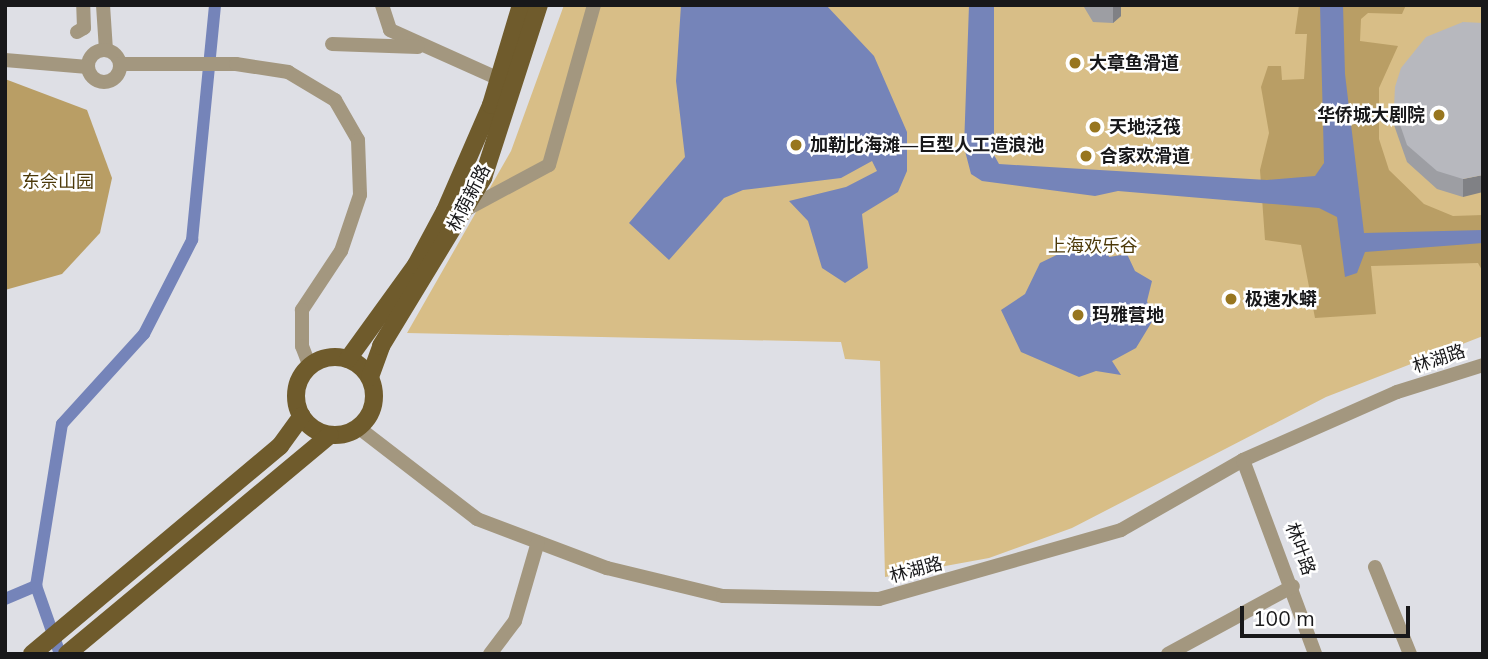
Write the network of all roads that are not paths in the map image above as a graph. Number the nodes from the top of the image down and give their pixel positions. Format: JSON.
{"nodes":[{"id":1,"x":83,"y":5,"type":"edge"},
{"id":2,"x":103,"y":5,"type":"edge"},
{"id":3,"x":382,"y":5,"type":"edge"},
{"id":4,"x":522,"y":5,"type":"edge"},
{"id":5,"x":539,"y":5,"type":"edge"},
{"id":6,"x":594,"y":5,"type":"edge"},
{"id":7,"x":76,"y":32,"type":"dead end"},
{"id":8,"x":332,"y":44,"type":"dead end"},
{"id":9,"x":424,"y":47,"type":"junction"},
{"id":10,"x":106,"y":50,"type":"junction"},
{"id":11,"x":5,"y":60,"type":"edge"},
{"id":12,"x":120,"y":64,"type":"junction"},
{"id":13,"x":88,"y":67,"type":"junction"},
{"id":14,"x":499,"y":79,"type":"junction"},
{"id":15,"x":465,"y":210,"type":"junction"},
{"id":16,"x":348,"y":359,"type":"junction"},
{"id":17,"x":1483,"y":365,"type":"edge"},
{"id":18,"x":310,"y":367,"type":"junction"},
{"id":19,"x":370,"y":377,"type":"junction"},
{"id":20,"x":302,"y":416,"type":"junction"},
{"id":21,"x":359,"y":428,"type":"junction"},
{"id":22,"x":330,"y":435,"type":"junction"},
{"id":23,"x":1243,"y":460,"type":"junction"},
{"id":24,"x":538,"y":542,"type":"junction"},
{"id":25,"x":1375,"y":566,"type":"dead end"},
{"id":26,"x":1293,"y":586,"type":"junction"},
{"id":27,"x":32,"y":654,"type":"edge"},
{"id":28,"x":67,"y":654,"type":"edge"},
{"id":29,"x":490,"y":654,"type":"edge"},
{"id":30,"x":1168,"y":654,"type":"edge"},
{"id":31,"x":1315,"y":654,"type":"edge"},
{"id":32,"x":1410,"y":654,"type":"edge"}],
"edges":[{"from":1,"to":7,"type":"street"},
{"from":2,"to":10,"type":"street"},
{"from":3,"to":9,"type":"street"},
{"from":4,"to":14,"type":"main road","name":"林荫新路"},
{"from":5,"to":15,"type":"main road","name":"林荫新路"},
{"from":6,"to":15,"type":"street"},
{"from":8,"to":9,"type":"street"},
{"from":9,"to":14,"type":"street"},
{"from":10,"to":12,"type":"street"},
{"from":10,"to":13,"type":"street"},
{"from":11,"to":13,"type":"street"},
{"from":12,"to":13,"type":"street"},
{"from":12,"to":18,"type":"street"},
{"from":14,"to":16,"type":"main road","name":"林荫新路"},
{"from":15,"to":19,"type":"main road","name":"林荫新路"},
{"from":16,"to":18,"type":"main road"},
{"from":16,"to":19,"type":"main road"},
{"from":17,"to":23,"type":"street","name":"林湖路"},
{"from":18,"to":20,"type":"main road"},
{"from":19,"to":21,"type":"main road","name":"林荫新路"},
{"from":20,"to":22,"type":"main road"},
{"from":20,"to":27,"type":"main road"},
{"from":21,"to":22,"type":"main road"},
{"from":21,"to":24,"type":"street","name":"林湖路"},
{"from":22,"to":28,"type":"main road"},
{"from":23,"to":24,"type":"street","name":"林湖路"},
{"from":23,"to":26,"type":"street","name":"林叶路"},
{"from":24,"to":29,"type":"street"},
{"from":25,"to":32,"type":"street"},
{"from":26,"to":30,"type":"street"},
{"from":26,"to":31,"type":"street","name":"林叶路"}]}
